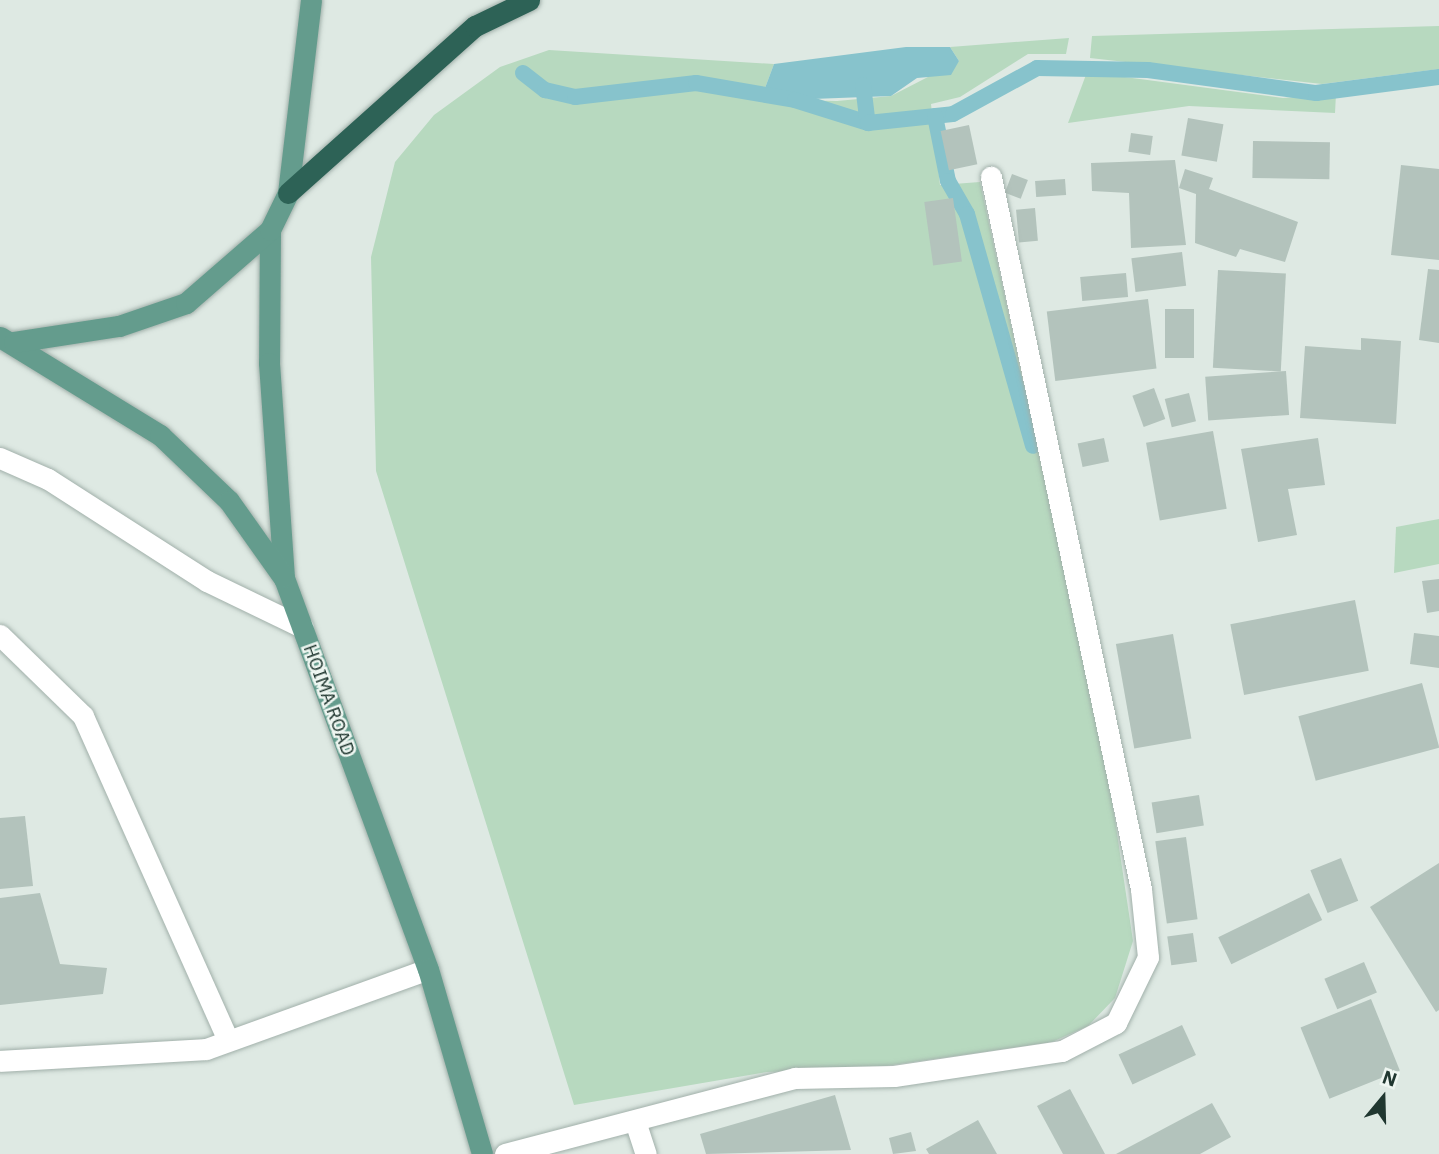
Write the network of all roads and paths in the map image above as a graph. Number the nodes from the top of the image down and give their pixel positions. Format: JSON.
{"nodes":[{"id":1,"x":311,"y":0,"type":"edge"},
{"id":2,"x":528,"y":0,"type":"edge"},
{"id":3,"x":991,"y":177,"type":"dead end"},
{"id":4,"x":288,"y":193,"type":"junction"},
{"id":5,"x":270,"y":230,"type":"junction"},
{"id":6,"x":7,"y":339,"type":"edge"},
{"id":7,"x":0,"y":458,"type":"edge"},
{"id":8,"x":284,"y":578,"type":"junction"},
{"id":9,"x":302,"y":627,"type":"junction"},
{"id":10,"x":0,"y":635,"type":"edge"},
{"id":11,"x":428,"y":969,"type":"junction"},
{"id":12,"x":229,"y":1040,"type":"junction"},
{"id":13,"x":0,"y":1060,"type":"edge"},
{"id":14,"x":635,"y":1121,"type":"junction"},
{"id":15,"x":482,"y":1154,"type":"edge"},
{"id":16,"x":505,"y":1154,"type":"edge"},
{"id":17,"x":646,"y":1154,"type":"edge"}],
"edges":[{"from":1,"to":4,"type":"main road"},
{"from":2,"to":4,"type":"highway"},
{"from":3,"to":14,"type":"street"},
{"from":4,"to":5,"type":"main road"},
{"from":5,"to":6,"type":"main road"},
{"from":5,"to":8,"type":"main road","name":"HOIMA ROAD"},
{"from":6,"to":8,"type":"main road"},
{"from":7,"to":9,"type":"street"},
{"from":8,"to":9,"type":"main road","name":"HOIMA ROAD"},
{"from":9,"to":11,"type":"main road","name":"HOIMA ROAD"},
{"from":10,"to":12,"type":"street"},
{"from":11,"to":12,"type":"street"},
{"from":11,"to":15,"type":"main road","name":"HOIMA ROAD"},
{"from":12,"to":13,"type":"street"},
{"from":14,"to":16,"type":"street"},
{"from":14,"to":17,"type":"street"}]}
